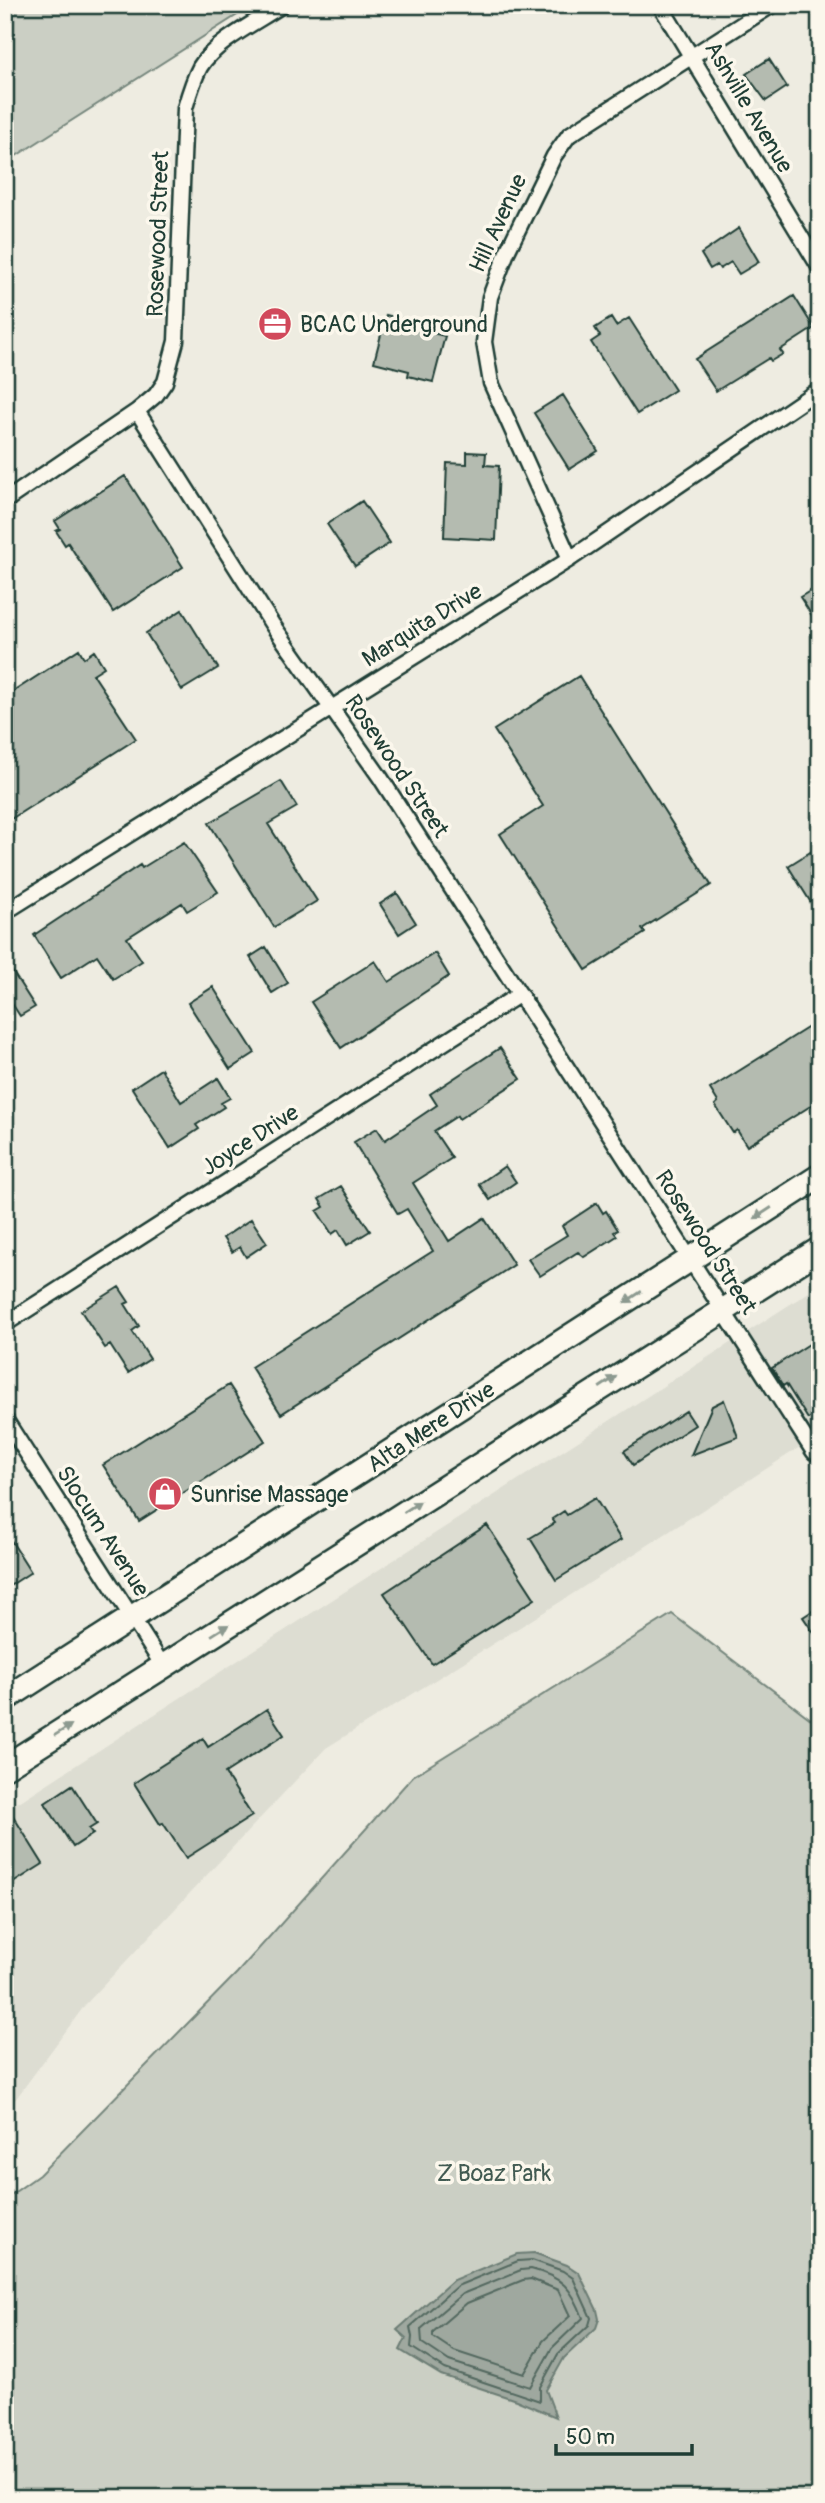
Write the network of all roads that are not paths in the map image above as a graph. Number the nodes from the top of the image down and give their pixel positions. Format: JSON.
{"nodes":[{"id":1,"x":282,"y":5,"type":"edge"},
{"id":2,"x":660,"y":5,"type":"edge"},
{"id":3,"x":772,"y":5,"type":"edge"},
{"id":4,"x":692,"y":56,"type":"junction"},
{"id":5,"x":820,"y":268,"type":"edge"},
{"id":6,"x":820,"y":389,"type":"edge"},
{"id":7,"x":137,"y":411,"type":"junction"},
{"id":8,"x":5,"y":501,"type":"edge"},
{"id":9,"x":570,"y":559,"type":"junction"},
{"id":10,"x":331,"y":708,"type":"junction"},
{"id":11,"x":5,"y":912,"type":"edge"},
{"id":12,"x":520,"y":994,"type":"junction"},
{"id":13,"x":820,"y":1176,"type":"edge"},
{"id":14,"x":820,"y":1249,"type":"edge"},
{"id":15,"x":691,"y":1260,"type":"junction"},
{"id":16,"x":722,"y":1309,"type":"junction"},
{"id":17,"x":5,"y":1324,"type":"edge"},
{"id":18,"x":5,"y":1419,"type":"edge"},
{"id":19,"x":814,"y":1452,"type":"dead end"},
{"id":20,"x":132,"y":1618,"type":"junction"},
{"id":21,"x":163,"y":1666,"type":"junction"},
{"id":22,"x":5,"y":1699,"type":"edge"},
{"id":23,"x":5,"y":1767,"type":"edge"}],
"edges":[{"from":1,"to":7,"type":"street","name":"Rosewood Street"},
{"from":2,"to":4,"type":"street","name":"Ashville Avenue"},
{"from":3,"to":4,"type":"street","name":"Hill Avenue"},
{"from":4,"to":5,"type":"street","name":"Ashville Avenue"},
{"from":4,"to":9,"type":"street","name":"Hill Avenue"},
{"from":6,"to":9,"type":"street","name":"Marquita Drive"},
{"from":7,"to":8,"type":"street"},
{"from":7,"to":10,"type":"street","name":"Rosewood Street"},
{"from":9,"to":10,"type":"street","name":"Marquita Drive"},
{"from":10,"to":11,"type":"street","name":"Marquita Drive"},
{"from":10,"to":12,"type":"street","name":"Rosewood Street"},
{"from":12,"to":15,"type":"street","name":"Rosewood Street"},
{"from":12,"to":17,"type":"street","name":"Joyce Drive"},
{"from":13,"to":15,"type":"main road","name":"Alta Mere Drive","one_way":true},
{"from":14,"to":16,"type":"main road"},
{"from":15,"to":16,"type":"street","name":"Rosewood Street"},
{"from":15,"to":20,"type":"main road","name":"Alta Mere Drive","one_way":true},
{"from":16,"to":19,"type":"street","name":"Rosewood Street"},
{"from":21,"to":16,"type":"main road","one_way":true},
{"from":18,"to":20,"type":"street","name":"Slocum Avenue"},
{"from":20,"to":21,"type":"street","name":"Slocum Avenue"},
{"from":20,"to":22,"type":"main road","name":"Alta Mere Drive"},
{"from":23,"to":21,"type":"main road","one_way":true}]}
